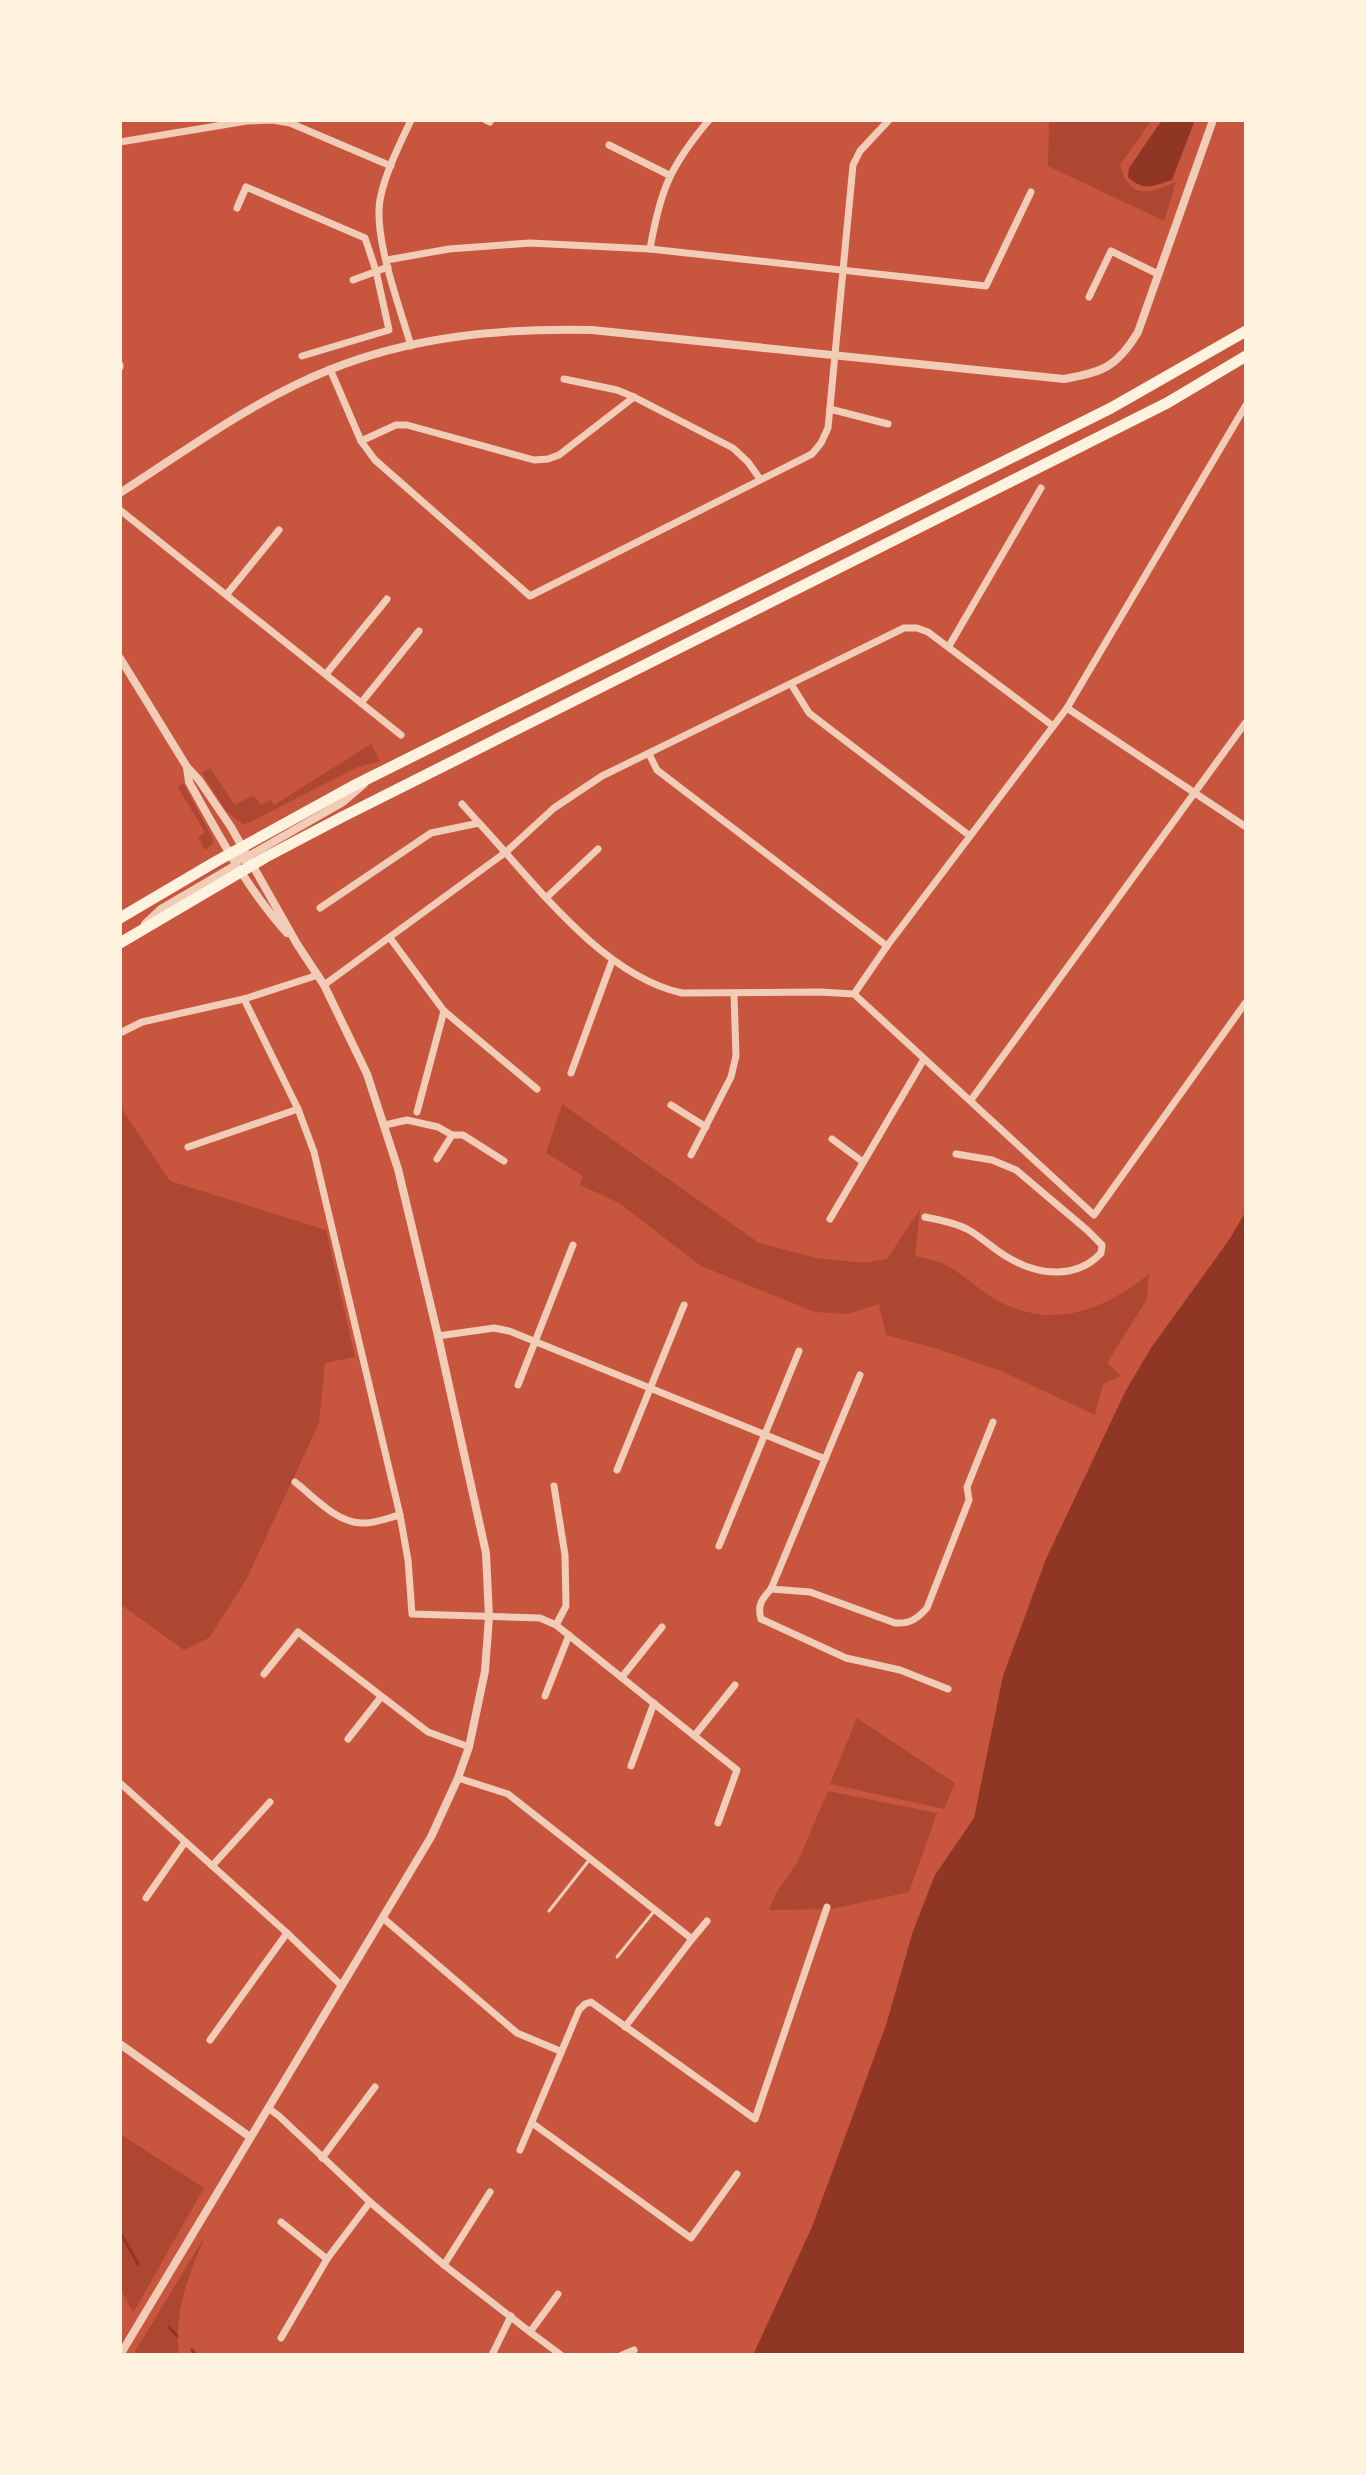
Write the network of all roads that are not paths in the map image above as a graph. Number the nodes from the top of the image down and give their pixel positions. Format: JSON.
{"nodes":[{"id":1,"x":411,"y":120,"type":"edge"},
{"id":2,"x":709,"y":120,"type":"edge"},
{"id":3,"x":889,"y":120,"type":"edge"},
{"id":4,"x":1213,"y":120,"type":"edge"},
{"id":5,"x":120,"y":142,"type":"edge"},
{"id":6,"x":609,"y":145,"type":"dead end"},
{"id":7,"x":391,"y":166,"type":"junction"},
{"id":8,"x":669,"y":175,"type":"junction"},
{"id":9,"x":1031,"y":192,"type":"dead end"},
{"id":10,"x":237,"y":208,"type":"dead end"},
{"id":11,"x":650,"y":249,"type":"junction"},
{"id":12,"x":388,"y":264,"type":"junction"},
{"id":13,"x":844,"y":270,"type":"junction"},
{"id":14,"x":376,"y":271,"type":"junction"},
{"id":15,"x":1158,"y":274,"type":"junction"},
{"id":16,"x":353,"y":280,"type":"dead end"},
{"id":17,"x":1089,"y":297,"type":"dead end"},
{"id":18,"x":1246,"y":331,"type":"edge"},
{"id":19,"x":411,"y":346,"type":"junction"},
{"id":20,"x":302,"y":356,"type":"dead end"},
{"id":21,"x":834,"y":356,"type":"junction"},
{"id":22,"x":1246,"y":356,"type":"edge"},
{"id":23,"x":330,"y":369,"type":"junction"},
{"id":24,"x":564,"y":379,"type":"dead end"},
{"id":25,"x":634,"y":397,"type":"junction"},
{"id":26,"x":1246,"y":405,"type":"edge"},
{"id":27,"x":830,"y":409,"type":"junction"},
{"id":28,"x":888,"y":424,"type":"dead end"},
{"id":29,"x":361,"y":441,"type":"junction"},
{"id":30,"x":760,"y":479,"type":"junction"},
{"id":31,"x":1041,"y":488,"type":"dead end"},
{"id":32,"x":120,"y":493,"type":"edge"},
{"id":33,"x":120,"y":510,"type":"edge"},
{"id":34,"x":279,"y":530,"type":"dead end"},
{"id":35,"x":227,"y":594,"type":"junction"},
{"id":36,"x":387,"y":599,"type":"dead end"},
{"id":37,"x":419,"y":631,"type":"dead end"},
{"id":38,"x":949,"y":646,"type":"junction"},
{"id":39,"x":120,"y":658,"type":"edge"},
{"id":40,"x":326,"y":674,"type":"junction"},
{"id":41,"x":791,"y":684,"type":"junction"},
{"id":42,"x":361,"y":703,"type":"junction"},
{"id":43,"x":1067,"y":708,"type":"junction"},
{"id":44,"x":1246,"y":722,"type":"edge"},
{"id":45,"x":1053,"y":726,"type":"junction"},
{"id":46,"x":401,"y":735,"type":"dead end"},
{"id":47,"x":649,"y":754,"type":"junction"},
{"id":48,"x":187,"y":767,"type":"junction"},
{"id":49,"x":1196,"y":794,"type":"junction"},
{"id":50,"x":462,"y":804,"type":"dead end"},
{"id":51,"x":479,"y":823,"type":"junction"},
{"id":52,"x":1246,"y":827,"type":"edge"},
{"id":53,"x":970,"y":836,"type":"junction"},
{"id":54,"x":598,"y":849,"type":"dead end"},
{"id":55,"x":506,"y":852,"type":"junction"},
{"id":56,"x":247,"y":857,"type":"junction"},
{"id":57,"x":236,"y":864,"type":"junction"},
{"id":58,"x":547,"y":897,"type":"junction"},
{"id":59,"x":320,"y":908,"type":"dead end"},
{"id":60,"x":120,"y":918,"type":"edge"},
{"id":61,"x":390,"y":938,"type":"junction"},
{"id":62,"x":120,"y":943,"type":"edge"},
{"id":63,"x":297,"y":944,"type":"junction"},
{"id":64,"x":887,"y":946,"type":"junction"},
{"id":65,"x":612,"y":961,"type":"junction"},
{"id":66,"x":318,"y":975,"type":"junction"},
{"id":67,"x":324,"y":985,"type":"junction"},
{"id":68,"x":734,"y":994,"type":"junction"},
{"id":69,"x":854,"y":994,"type":"junction"},
{"id":70,"x":244,"y":999,"type":"junction"},
{"id":71,"x":1246,"y":1002,"type":"edge"},
{"id":72,"x":444,"y":1011,"type":"junction"},
{"id":73,"x":120,"y":1033,"type":"edge"},
{"id":74,"x":924,"y":1059,"type":"junction"},
{"id":75,"x":571,"y":1073,"type":"dead end"},
{"id":76,"x":537,"y":1089,"type":"dead end"},
{"id":77,"x":971,"y":1100,"type":"junction"},
{"id":78,"x":671,"y":1105,"type":"dead end"},
{"id":79,"x":298,"y":1109,"type":"junction"},
{"id":80,"x":417,"y":1112,"type":"dead end"},
{"id":81,"x":385,"y":1125,"type":"junction"},
{"id":82,"x":706,"y":1127,"type":"junction"},
{"id":83,"x":452,"y":1135,"type":"junction"},
{"id":84,"x":832,"y":1139,"type":"dead end"},
{"id":85,"x":188,"y":1147,"type":"dead end"},
{"id":86,"x":1027,"y":1153,"type":"junction"},
{"id":87,"x":956,"y":1154,"type":"dead end"},
{"id":88,"x":691,"y":1155,"type":"dead end"},
{"id":89,"x":437,"y":1159,"type":"dead end"},
{"id":90,"x":504,"y":1161,"type":"dead end"},
{"id":91,"x":863,"y":1162,"type":"junction"},
{"id":92,"x":1016,"y":1170,"type":"junction"},
{"id":93,"x":925,"y":1217,"type":"dead end"},
{"id":94,"x":830,"y":1219,"type":"dead end"},
{"id":95,"x":573,"y":1245,"type":"dead end"},
{"id":96,"x":684,"y":1305,"type":"dead end"},
{"id":97,"x":438,"y":1336,"type":"junction"},
{"id":98,"x":535,"y":1342,"type":"junction"},
{"id":99,"x":799,"y":1351,"type":"dead end"},
{"id":100,"x":860,"y":1375,"type":"dead end"},
{"id":101,"x":518,"y":1385,"type":"dead end"},
{"id":102,"x":650,"y":1388,"type":"junction"},
{"id":103,"x":993,"y":1422,"type":"dead end"},
{"id":104,"x":765,"y":1434,"type":"junction"},
{"id":105,"x":825,"y":1459,"type":"junction"},
{"id":106,"x":617,"y":1470,"type":"dead end"},
{"id":107,"x":295,"y":1482,"type":"dead end"},
{"id":108,"x":554,"y":1486,"type":"dead end"},
{"id":109,"x":400,"y":1515,"type":"junction"},
{"id":110,"x":719,"y":1546,"type":"dead end"},
{"id":111,"x":771,"y":1589,"type":"junction"},
{"id":112,"x":489,"y":1617,"type":"junction"},
{"id":113,"x":556,"y":1625,"type":"junction"},
{"id":114,"x":662,"y":1627,"type":"dead end"},
{"id":115,"x":569,"y":1635,"type":"junction"},
{"id":116,"x":264,"y":1674,"type":"dead end"},
{"id":117,"x":622,"y":1677,"type":"junction"},
{"id":118,"x":735,"y":1685,"type":"dead end"},
{"id":119,"x":948,"y":1689,"type":"dead end"},
{"id":120,"x":545,"y":1696,"type":"dead end"},
{"id":121,"x":381,"y":1697,"type":"junction"},
{"id":122,"x":654,"y":1703,"type":"junction"},
{"id":123,"x":695,"y":1735,"type":"junction"},
{"id":124,"x":348,"y":1739,"type":"dead end"},
{"id":125,"x":469,"y":1747,"type":"junction"},
{"id":126,"x":631,"y":1766,"type":"dead end"},
{"id":127,"x":458,"y":1778,"type":"junction"},
{"id":128,"x":120,"y":1783,"type":"edge"},
{"id":129,"x":270,"y":1802,"type":"dead end"},
{"id":130,"x":718,"y":1823,"type":"dead end"},
{"id":131,"x":185,"y":1842,"type":"junction"},
{"id":132,"x":590,"y":1859,"type":"junction"},
{"id":133,"x":212,"y":1866,"type":"junction"},
{"id":134,"x":146,"y":1898,"type":"dead end"},
{"id":135,"x":827,"y":1907,"type":"dead end"},
{"id":136,"x":655,"y":1910,"type":"junction"},
{"id":137,"x":549,"y":1911,"type":"dead end"},
{"id":138,"x":383,"y":1918,"type":"junction"},
{"id":139,"x":707,"y":1921,"type":"dead end"},
{"id":140,"x":287,"y":1933,"type":"junction"},
{"id":141,"x":692,"y":1939,"type":"junction"},
{"id":142,"x":617,"y":1957,"type":"dead end"},
{"id":143,"x":342,"y":1986,"type":"junction"},
{"id":144,"x":625,"y":2027,"type":"junction"},
{"id":145,"x":210,"y":2040,"type":"dead end"},
{"id":146,"x":120,"y":2044,"type":"edge"},
{"id":147,"x":560,"y":2051,"type":"junction"},
{"id":148,"x":375,"y":2087,"type":"dead end"},
{"id":149,"x":268,"y":2108,"type":"junction"},
{"id":150,"x":532,"y":2123,"type":"junction"},
{"id":151,"x":250,"y":2137,"type":"junction"},
{"id":152,"x":520,"y":2150,"type":"dead end"},
{"id":153,"x":322,"y":2158,"type":"junction"},
{"id":154,"x":737,"y":2174,"type":"dead end"},
{"id":155,"x":490,"y":2192,"type":"dead end"},
{"id":156,"x":370,"y":2202,"type":"junction"},
{"id":157,"x":281,"y":2222,"type":"dead end"},
{"id":158,"x":327,"y":2259,"type":"junction"},
{"id":159,"x":444,"y":2265,"type":"junction"},
{"id":160,"x":558,"y":2294,"type":"dead end"},
{"id":161,"x":511,"y":2316,"type":"junction"},
{"id":162,"x":530,"y":2332,"type":"junction"},
{"id":163,"x":281,"y":2338,"type":"dead end"},
{"id":164,"x":634,"y":2350,"type":"dead end"},
{"id":165,"x":120,"y":2355,"type":"edge"},
{"id":166,"x":492,"y":2355,"type":"edge"},
{"id":167,"x":561,"y":2355,"type":"edge"},
{"id":168,"x":622,"y":2355,"type":"edge"}],
"edges":[{"from":1,"to":7,"type":"street"},
{"from":2,"to":8,"type":"street"},
{"from":3,"to":13,"type":"street"},
{"from":4,"to":15,"type":"street"},
{"from":5,"to":7,"type":"street"},
{"from":6,"to":8,"type":"street"},
{"from":7,"to":12,"type":"street"},
{"from":8,"to":11,"type":"street"},
{"from":9,"to":13,"type":"street"},
{"from":10,"to":14,"type":"street"},
{"from":11,"to":12,"type":"street"},
{"from":11,"to":13,"type":"street"},
{"from":12,"to":14,"type":"street"},
{"from":12,"to":19,"type":"street"},
{"from":13,"to":21,"type":"street"},
{"from":14,"to":16,"type":"street"},
{"from":14,"to":20,"type":"street"},
{"from":15,"to":17,"type":"street"},
{"from":15,"to":21,"type":"street"},
{"from":18,"to":56,"type":"main road"},
{"from":19,"to":21,"type":"street"},
{"from":19,"to":23,"type":"street"},
{"from":21,"to":27,"type":"street"},
{"from":22,"to":56,"type":"main road"},
{"from":23,"to":29,"type":"street"},
{"from":23,"to":32,"type":"street"},
{"from":24,"to":25,"type":"street"},
{"from":25,"to":29,"type":"street"},
{"from":25,"to":30,"type":"street"},
{"from":26,"to":43,"type":"street"},
{"from":27,"to":28,"type":"street"},
{"from":27,"to":30,"type":"street"},
{"from":29,"to":30,"type":"street"},
{"from":31,"to":38,"type":"street"},
{"from":33,"to":35,"type":"street"},
{"from":34,"to":35,"type":"street"},
{"from":35,"to":40,"type":"street"},
{"from":36,"to":40,"type":"street"},
{"from":37,"to":42,"type":"street"},
{"from":38,"to":41,"type":"street"},
{"from":38,"to":45,"type":"street"},
{"from":39,"to":48,"type":"street"},
{"from":40,"to":42,"type":"street"},
{"from":41,"to":47,"type":"street"},
{"from":41,"to":53,"type":"street"},
{"from":42,"to":46,"type":"street"},
{"from":43,"to":45,"type":"street"},
{"from":43,"to":49,"type":"street"},
{"from":44,"to":49,"type":"street"},
{"from":45,"to":53,"type":"street"},
{"from":47,"to":55,"type":"street"},
{"from":47,"to":64,"type":"street"},
{"from":48,"to":56,"type":"street"},
{"from":48,"to":57,"type":"street"},
{"from":49,"to":52,"type":"street"},
{"from":49,"to":77,"type":"street"},
{"from":50,"to":51,"type":"street"},
{"from":51,"to":55,"type":"street"},
{"from":51,"to":59,"type":"street"},
{"from":53,"to":64,"type":"street"},
{"from":54,"to":58,"type":"street"},
{"from":55,"to":58,"type":"street"},
{"from":55,"to":61,"type":"street"},
{"from":56,"to":57,"type":"main road"},
{"from":56,"to":57,"type":"main road"},
{"from":56,"to":63,"type":"street"},
{"from":57,"to":60,"type":"main road"},
{"from":57,"to":62,"type":"main road"},
{"from":57,"to":63,"type":"street"},
{"from":58,"to":65,"type":"street"},
{"from":61,"to":67,"type":"street"},
{"from":61,"to":72,"type":"street"},
{"from":63,"to":66,"type":"street"},
{"from":64,"to":69,"type":"street"},
{"from":65,"to":68,"type":"street"},
{"from":65,"to":75,"type":"street"},
{"from":66,"to":67,"type":"street"},
{"from":66,"to":70,"type":"street"},
{"from":67,"to":81,"type":"street"},
{"from":68,"to":69,"type":"street"},
{"from":68,"to":82,"type":"street"},
{"from":69,"to":74,"type":"street"},
{"from":70,"to":73,"type":"street"},
{"from":70,"to":79,"type":"street"},
{"from":71,"to":86,"type":"street"},
{"from":72,"to":76,"type":"street"},
{"from":72,"to":80,"type":"street"},
{"from":74,"to":77,"type":"street"},
{"from":74,"to":91,"type":"street"},
{"from":77,"to":86,"type":"street"},
{"from":78,"to":82,"type":"street"},
{"from":79,"to":85,"type":"street"},
{"from":79,"to":109,"type":"street"},
{"from":81,"to":83,"type":"street"},
{"from":81,"to":97,"type":"street"},
{"from":82,"to":88,"type":"street"},
{"from":83,"to":89,"type":"street"},
{"from":83,"to":90,"type":"street"},
{"from":84,"to":91,"type":"street"},
{"from":86,"to":92,"type":"street"},
{"from":87,"to":92,"type":"street"},
{"from":91,"to":94,"type":"street"},
{"from":92,"to":93,"type":"street"},
{"from":95,"to":98,"type":"street"},
{"from":96,"to":102,"type":"street"},
{"from":97,"to":98,"type":"street"},
{"from":97,"to":112,"type":"street"},
{"from":98,"to":101,"type":"street"},
{"from":98,"to":102,"type":"street"},
{"from":99,"to":104,"type":"street"},
{"from":100,"to":105,"type":"street"},
{"from":102,"to":104,"type":"street"},
{"from":102,"to":106,"type":"street"},
{"from":103,"to":111,"type":"street"},
{"from":104,"to":105,"type":"street"},
{"from":104,"to":110,"type":"street"},
{"from":105,"to":111,"type":"street"},
{"from":107,"to":109,"type":"street"},
{"from":108,"to":113,"type":"street"},
{"from":109,"to":112,"type":"street"},
{"from":111,"to":119,"type":"street"},
{"from":112,"to":113,"type":"street"},
{"from":112,"to":125,"type":"street"},
{"from":113,"to":115,"type":"street"},
{"from":114,"to":117,"type":"street"},
{"from":115,"to":117,"type":"street"},
{"from":115,"to":120,"type":"street"},
{"from":116,"to":121,"type":"street"},
{"from":117,"to":122,"type":"street"},
{"from":118,"to":123,"type":"street"},
{"from":121,"to":124,"type":"street"},
{"from":121,"to":125,"type":"street"},
{"from":122,"to":123,"type":"street"},
{"from":122,"to":126,"type":"street"},
{"from":123,"to":130,"type":"street"},
{"from":125,"to":127,"type":"street"},
{"from":127,"to":132,"type":"street"},
{"from":127,"to":138,"type":"street"},
{"from":128,"to":131,"type":"street"},
{"from":129,"to":133,"type":"street"},
{"from":131,"to":133,"type":"street"},
{"from":131,"to":134,"type":"street"},
{"from":132,"to":136,"type":"street"},
{"from":132,"to":137,"type":"lane"},
{"from":133,"to":140,"type":"street"},
{"from":135,"to":144,"type":"street"},
{"from":136,"to":141,"type":"street"},
{"from":136,"to":142,"type":"lane"},
{"from":138,"to":143,"type":"street"},
{"from":138,"to":147,"type":"street"},
{"from":139,"to":141,"type":"street"},
{"from":140,"to":143,"type":"street"},
{"from":140,"to":145,"type":"street"},
{"from":141,"to":144,"type":"street"},
{"from":143,"to":149,"type":"street"},
{"from":144,"to":147,"type":"street"},
{"from":146,"to":151,"type":"street"},
{"from":147,"to":150,"type":"street"},
{"from":148,"to":153,"type":"street"},
{"from":149,"to":151,"type":"street"},
{"from":149,"to":153,"type":"street"},
{"from":150,"to":152,"type":"street"},
{"from":150,"to":154,"type":"street"},
{"from":151,"to":165,"type":"street"},
{"from":153,"to":156,"type":"street"},
{"from":155,"to":159,"type":"street"},
{"from":156,"to":158,"type":"street"},
{"from":156,"to":159,"type":"street"},
{"from":157,"to":158,"type":"street"},
{"from":158,"to":163,"type":"street"},
{"from":159,"to":161,"type":"street"},
{"from":160,"to":162,"type":"street"},
{"from":161,"to":162,"type":"street"},
{"from":161,"to":166,"type":"street"},
{"from":162,"to":167,"type":"street"},
{"from":164,"to":168,"type":"street"}]}
